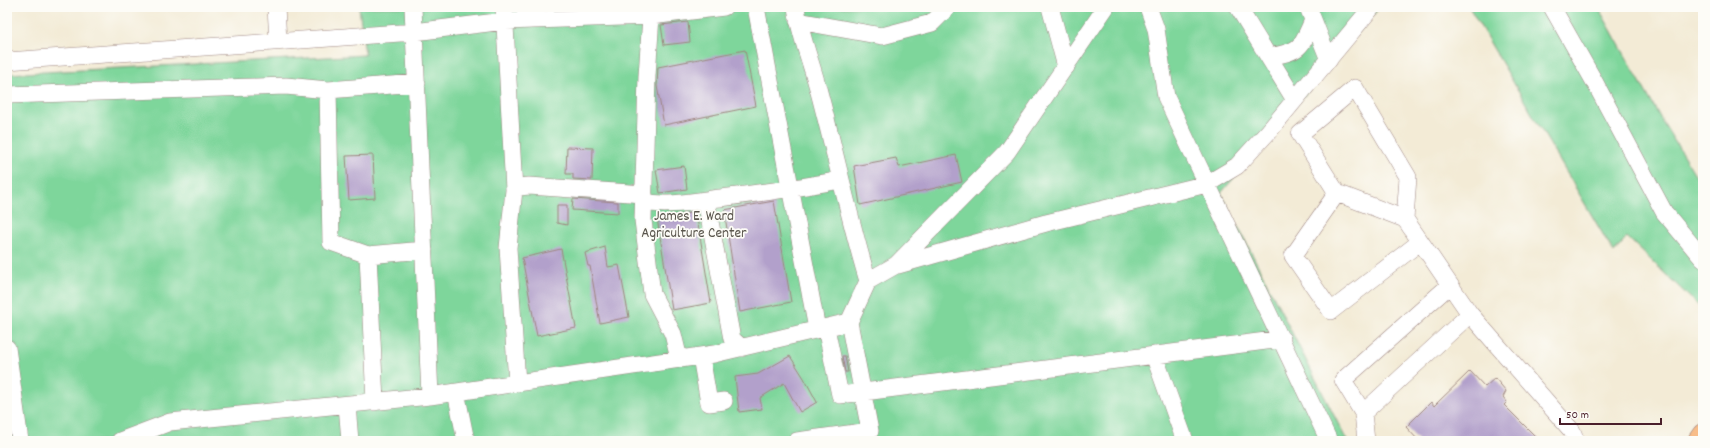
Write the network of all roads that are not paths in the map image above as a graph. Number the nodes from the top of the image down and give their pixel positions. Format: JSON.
{"nodes":[{"id":1,"x":276,"y":7,"type":"edge"},
{"id":2,"x":413,"y":7,"type":"edge"},
{"id":3,"x":724,"y":7,"type":"edge"},
{"id":4,"x":756,"y":7,"type":"edge"},
{"id":5,"x":948,"y":7,"type":"edge"},
{"id":6,"x":1050,"y":7,"type":"edge"},
{"id":7,"x":1106,"y":7,"type":"edge"},
{"id":8,"x":1148,"y":7,"type":"edge"},
{"id":9,"x":1238,"y":7,"type":"edge"},
{"id":10,"x":1372,"y":7,"type":"edge"},
{"id":11,"x":1552,"y":7,"type":"edge"},
{"id":12,"x":652,"y":12,"type":"edge"},
{"id":13,"x":504,"y":14,"type":"edge"},
{"id":14,"x":797,"y":14,"type":"edge"},
{"id":15,"x":1311,"y":14,"type":"edge"},
{"id":16,"x":414,"y":32,"type":"junction"},
{"id":17,"x":278,"y":41,"type":"junction"},
{"id":18,"x":1269,"y":57,"type":"junction"},
{"id":19,"x":1329,"y":60,"type":"junction"},
{"id":20,"x":7,"y":61,"type":"edge"},
{"id":21,"x":1066,"y":67,"type":"junction"},
{"id":22,"x":417,"y":83,"type":"junction"},
{"id":23,"x":328,"y":90,"type":"junction"},
{"id":24,"x":7,"y":95,"type":"edge"},
{"id":25,"x":1295,"y":100,"type":"junction"},
{"id":26,"x":840,"y":180,"type":"junction"},
{"id":27,"x":1207,"y":184,"type":"junction"},
{"id":28,"x":514,"y":190,"type":"junction"},
{"id":29,"x":791,"y":190,"type":"junction"},
{"id":30,"x":1337,"y":193,"type":"junction"},
{"id":31,"x":644,"y":198,"type":"junction"},
{"id":32,"x":706,"y":200,"type":"junction"},
{"id":33,"x":1405,"y":219,"type":"junction"},
{"id":34,"x":1420,"y":242,"type":"junction"},
{"id":35,"x":424,"y":250,"type":"junction"},
{"id":36,"x":368,"y":255,"type":"junction"},
{"id":37,"x":1703,"y":259,"type":"edge"},
{"id":38,"x":896,"y":265,"type":"junction"},
{"id":39,"x":868,"y":281,"type":"junction"},
{"id":40,"x":1450,"y":285,"type":"junction"},
{"id":41,"x":1470,"y":314,"type":"junction"},
{"id":42,"x":849,"y":322,"type":"junction"},
{"id":43,"x":822,"y":328,"type":"junction"},
{"id":44,"x":1282,"y":339,"type":"junction"},
{"id":45,"x":7,"y":348,"type":"edge"},
{"id":46,"x":742,"y":348,"type":"junction"},
{"id":47,"x":1154,"y":355,"type":"junction"},
{"id":48,"x":701,"y":356,"type":"junction"},
{"id":49,"x":679,"y":359,"type":"junction"},
{"id":50,"x":517,"y":383,"type":"junction"},
{"id":51,"x":456,"y":392,"type":"junction"},
{"id":52,"x":864,"y":392,"type":"junction"},
{"id":53,"x":430,"y":396,"type":"junction"},
{"id":54,"x":724,"y":401,"type":"dead end"},
{"id":55,"x":375,"y":402,"type":"junction"},
{"id":56,"x":347,"y":405,"type":"junction"},
{"id":57,"x":1363,"y":413,"type":"junction"},
{"id":58,"x":1703,"y":434,"type":"edge"},
{"id":59,"x":870,"y":436,"type":"edge"},
{"id":60,"x":20,"y":441,"type":"edge"},
{"id":61,"x":120,"y":441,"type":"edge"},
{"id":62,"x":350,"y":441,"type":"edge"},
{"id":63,"x":466,"y":441,"type":"edge"},
{"id":64,"x":797,"y":441,"type":"edge"},
{"id":65,"x":1185,"y":441,"type":"edge"},
{"id":66,"x":1329,"y":441,"type":"edge"},
{"id":67,"x":1366,"y":441,"type":"edge"},
{"id":68,"x":1576,"y":441,"type":"edge"},
{"id":69,"x":1698,"y":441,"type":"edge"}],
"edges":[{"from":1,"to":17,"type":"lane"},
{"from":2,"to":16,"type":"lane"},
{"from":3,"to":12,"type":"lane"},
{"from":4,"to":29,"type":"lane"},
{"from":5,"to":14,"type":"lane"},
{"from":6,"to":21,"type":"lane"},
{"from":7,"to":21,"type":"lane"},
{"from":8,"to":27,"type":"lane"},
{"from":9,"to":18,"type":"lane"},
{"from":10,"to":19,"type":"lane"},
{"from":11,"to":37,"type":"lane"},
{"from":12,"to":13,"type":"lane"},
{"from":12,"to":31,"type":"lane"},
{"from":13,"to":16,"type":"lane"},
{"from":13,"to":28,"type":"lane"},
{"from":14,"to":26,"type":"lane"},
{"from":15,"to":18,"type":"lane"},
{"from":15,"to":19,"type":"lane"},
{"from":16,"to":17,"type":"lane"},
{"from":16,"to":22,"type":"lane"},
{"from":17,"to":20,"type":"lane"},
{"from":18,"to":25,"type":"lane"},
{"from":19,"to":25,"type":"lane"},
{"from":21,"to":38,"type":"lane"},
{"from":22,"to":23,"type":"lane"},
{"from":22,"to":35,"type":"lane"},
{"from":23,"to":24,"type":"lane"},
{"from":23,"to":36,"type":"lane"},
{"from":25,"to":27,"type":"lane"},
{"from":26,"to":29,"type":"lane"},
{"from":26,"to":39,"type":"lane"},
{"from":27,"to":38,"type":"lane"},
{"from":27,"to":44,"type":"lane"},
{"from":28,"to":31,"type":"lane"},
{"from":28,"to":50,"type":"lane"},
{"from":29,"to":32,"type":"lane"},
{"from":29,"to":43,"type":"lane"},
{"from":30,"to":33,"type":"lane"},
{"from":30,"to":33,"type":"lane"},
{"from":30,"to":34,"type":"lane"},
{"from":31,"to":32,"type":"lane"},
{"from":31,"to":49,"type":"lane"},
{"from":32,"to":46,"type":"lane"},
{"from":33,"to":34,"type":"lane"},
{"from":34,"to":40,"type":"lane"},
{"from":35,"to":36,"type":"lane"},
{"from":35,"to":53,"type":"lane"},
{"from":36,"to":55,"type":"lane"},
{"from":38,"to":39,"type":"lane"},
{"from":39,"to":42,"type":"lane"},
{"from":40,"to":41,"type":"lane"},
{"from":40,"to":57,"type":"lane"},
{"from":41,"to":57,"type":"lane"},
{"from":41,"to":68,"type":"lane"},
{"from":42,"to":43,"type":"lane"},
{"from":42,"to":52,"type":"lane"},
{"from":43,"to":46,"type":"lane"},
{"from":43,"to":52,"type":"lane"},
{"from":44,"to":47,"type":"lane"},
{"from":44,"to":66,"type":"lane"},
{"from":45,"to":60,"type":"lane"},
{"from":46,"to":48,"type":"lane"},
{"from":47,"to":52,"type":"lane"},
{"from":47,"to":65,"type":"lane"},
{"from":48,"to":49,"type":"lane"},
{"from":48,"to":54,"type":"lane"},
{"from":49,"to":50,"type":"lane"},
{"from":50,"to":51,"type":"lane"},
{"from":51,"to":53,"type":"lane"},
{"from":51,"to":63,"type":"lane"},
{"from":52,"to":59,"type":"lane"},
{"from":53,"to":55,"type":"lane"},
{"from":55,"to":56,"type":"lane"},
{"from":56,"to":61,"type":"lane"},
{"from":56,"to":62,"type":"lane"},
{"from":57,"to":67,"type":"lane"},
{"from":58,"to":69,"type":"main road"},
{"from":59,"to":64,"type":"lane"}]}
